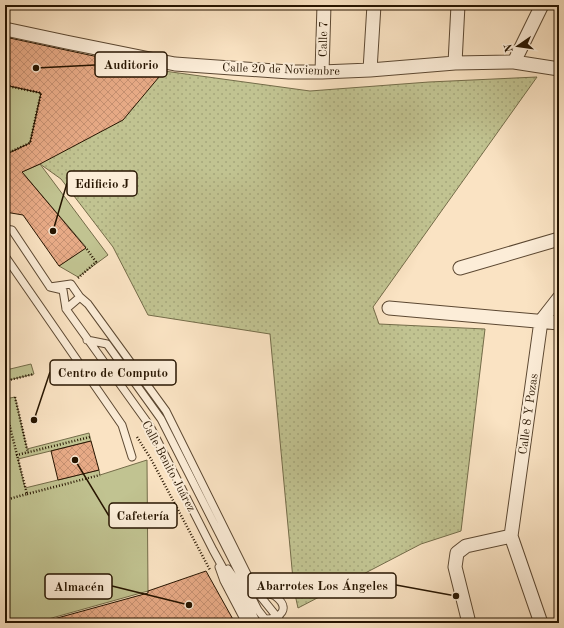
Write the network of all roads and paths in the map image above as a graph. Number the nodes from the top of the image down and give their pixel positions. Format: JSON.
{"nodes":[{"id":1,"x":324,"y":5,"type":"edge"},
{"id":2,"x":374,"y":5,"type":"edge"},
{"id":3,"x":458,"y":5,"type":"edge"},
{"id":4,"x":542,"y":5,"type":"edge"},
{"id":5,"x":5,"y":29,"type":"edge"},
{"id":6,"x":514,"y":62,"type":"junction"},
{"id":7,"x":455,"y":63,"type":"junction"},
{"id":8,"x":559,"y":68,"type":"edge"},
{"id":9,"x":370,"y":70,"type":"junction"},
{"id":10,"x":322,"y":72,"type":"junction"},
{"id":11,"x":5,"y":96,"type":"edge"},
{"id":12,"x":5,"y":148,"type":"edge"},
{"id":13,"x":5,"y":229,"type":"edge"},
{"id":14,"x":559,"y":239,"type":"edge"},
{"id":15,"x":5,"y":256,"type":"edge"},
{"id":16,"x":460,"y":268,"type":"dead end"},
{"id":17,"x":50,"y":287,"type":"junction"},
{"id":18,"x":80,"y":297,"type":"junction"},
{"id":19,"x":559,"y":298,"type":"edge"},
{"id":20,"x":389,"y":308,"type":"dead end"},
{"id":21,"x":66,"y":309,"type":"junction"},
{"id":22,"x":541,"y":321,"type":"junction"},
{"id":23,"x":559,"y":323,"type":"edge"},
{"id":24,"x":87,"y":340,"type":"junction"},
{"id":25,"x":34,"y":374,"type":"dead end"},
{"id":26,"x":5,"y":381,"type":"edge"},
{"id":27,"x":14,"y":397,"type":"dead end"},
{"id":28,"x":5,"y":408,"type":"edge"},
{"id":29,"x":10,"y":427,"type":"junction"},
{"id":30,"x":5,"y":428,"type":"edge"},
{"id":31,"x":90,"y":437,"type":"dead end"},
{"id":32,"x":28,"y":453,"type":"junction"},
{"id":33,"x":17,"y":455,"type":"junction"},
{"id":34,"x":132,"y":457,"type":"dead end"},
{"id":35,"x":100,"y":475,"type":"dead end"},
{"id":36,"x":27,"y":494,"type":"junction"},
{"id":37,"x":5,"y":500,"type":"edge"},
{"id":38,"x":512,"y":536,"type":"junction"},
{"id":39,"x":213,"y":550,"type":"junction"},
{"id":40,"x":256,"y":592,"type":"junction"},
{"id":41,"x":279,"y":620,"type":"edge"},
{"id":42,"x":246,"y":623,"type":"edge"},
{"id":43,"x":252,"y":623,"type":"edge"},
{"id":44,"x":257,"y":623,"type":"edge"},
{"id":45,"x":469,"y":623,"type":"edge"},
{"id":46,"x":540,"y":623,"type":"edge"}],
"edges":[{"from":1,"to":10,"type":"street","name":"Calle 7"},
{"from":2,"to":9,"type":"street"},
{"from":3,"to":7,"type":"street"},
{"from":4,"to":6,"type":"street"},
{"from":5,"to":10,"type":"street","name":"Calle 20 de Noviembre"},
{"from":6,"to":7,"type":"street","name":"Calle 20 de Noviembre"},
{"from":6,"to":8,"type":"street","name":"Calle 20 de Noviembre"},
{"from":7,"to":9,"type":"street","name":"Calle 20 de Noviembre"},
{"from":9,"to":10,"type":"street","name":"Calle 20 de Noviembre"},
{"from":11,"to":12,"type":"path"},
{"from":13,"to":17,"type":"lane","name":"Calle Benito Juárez"},
{"from":14,"to":16,"type":"street"},
{"from":15,"to":34,"type":"lane"},
{"from":17,"to":18,"type":"lane"},
{"from":17,"to":21,"type":"lane","name":"Calle Benito Juárez"},
{"from":18,"to":21,"type":"lane"},
{"from":18,"to":40,"type":"lane"},
{"from":19,"to":22,"type":"street"},
{"from":20,"to":22,"type":"street"},
{"from":21,"to":24,"type":"lane","name":"Calle Benito Juárez"},
{"from":22,"to":23,"type":"street"},
{"from":22,"to":38,"type":"street","name":"Calle 8 Y Pozas"},
{"from":24,"to":39,"type":"lane","name":"Calle Benito Juárez"},
{"from":24,"to":41,"type":"lane"},
{"from":25,"to":26,"type":"path"},
{"from":27,"to":32,"type":"path"},
{"from":28,"to":29,"type":"path"},
{"from":29,"to":30,"type":"path"},
{"from":29,"to":33,"type":"path"},
{"from":31,"to":32,"type":"path"},
{"from":32,"to":33,"type":"path"},
{"from":33,"to":36,"type":"path"},
{"from":35,"to":36,"type":"path"},
{"from":36,"to":37,"type":"path"},
{"from":38,"to":45,"type":"street"},
{"from":38,"to":46,"type":"street"},
{"from":39,"to":42,"type":"lane"},
{"from":39,"to":43,"type":"lane","name":"Calle Benito Juárez"},
{"from":39,"to":44,"type":"lane"},
{"from":40,"to":41,"type":"lane"},
{"from":40,"to":41,"type":"lane"}]}
